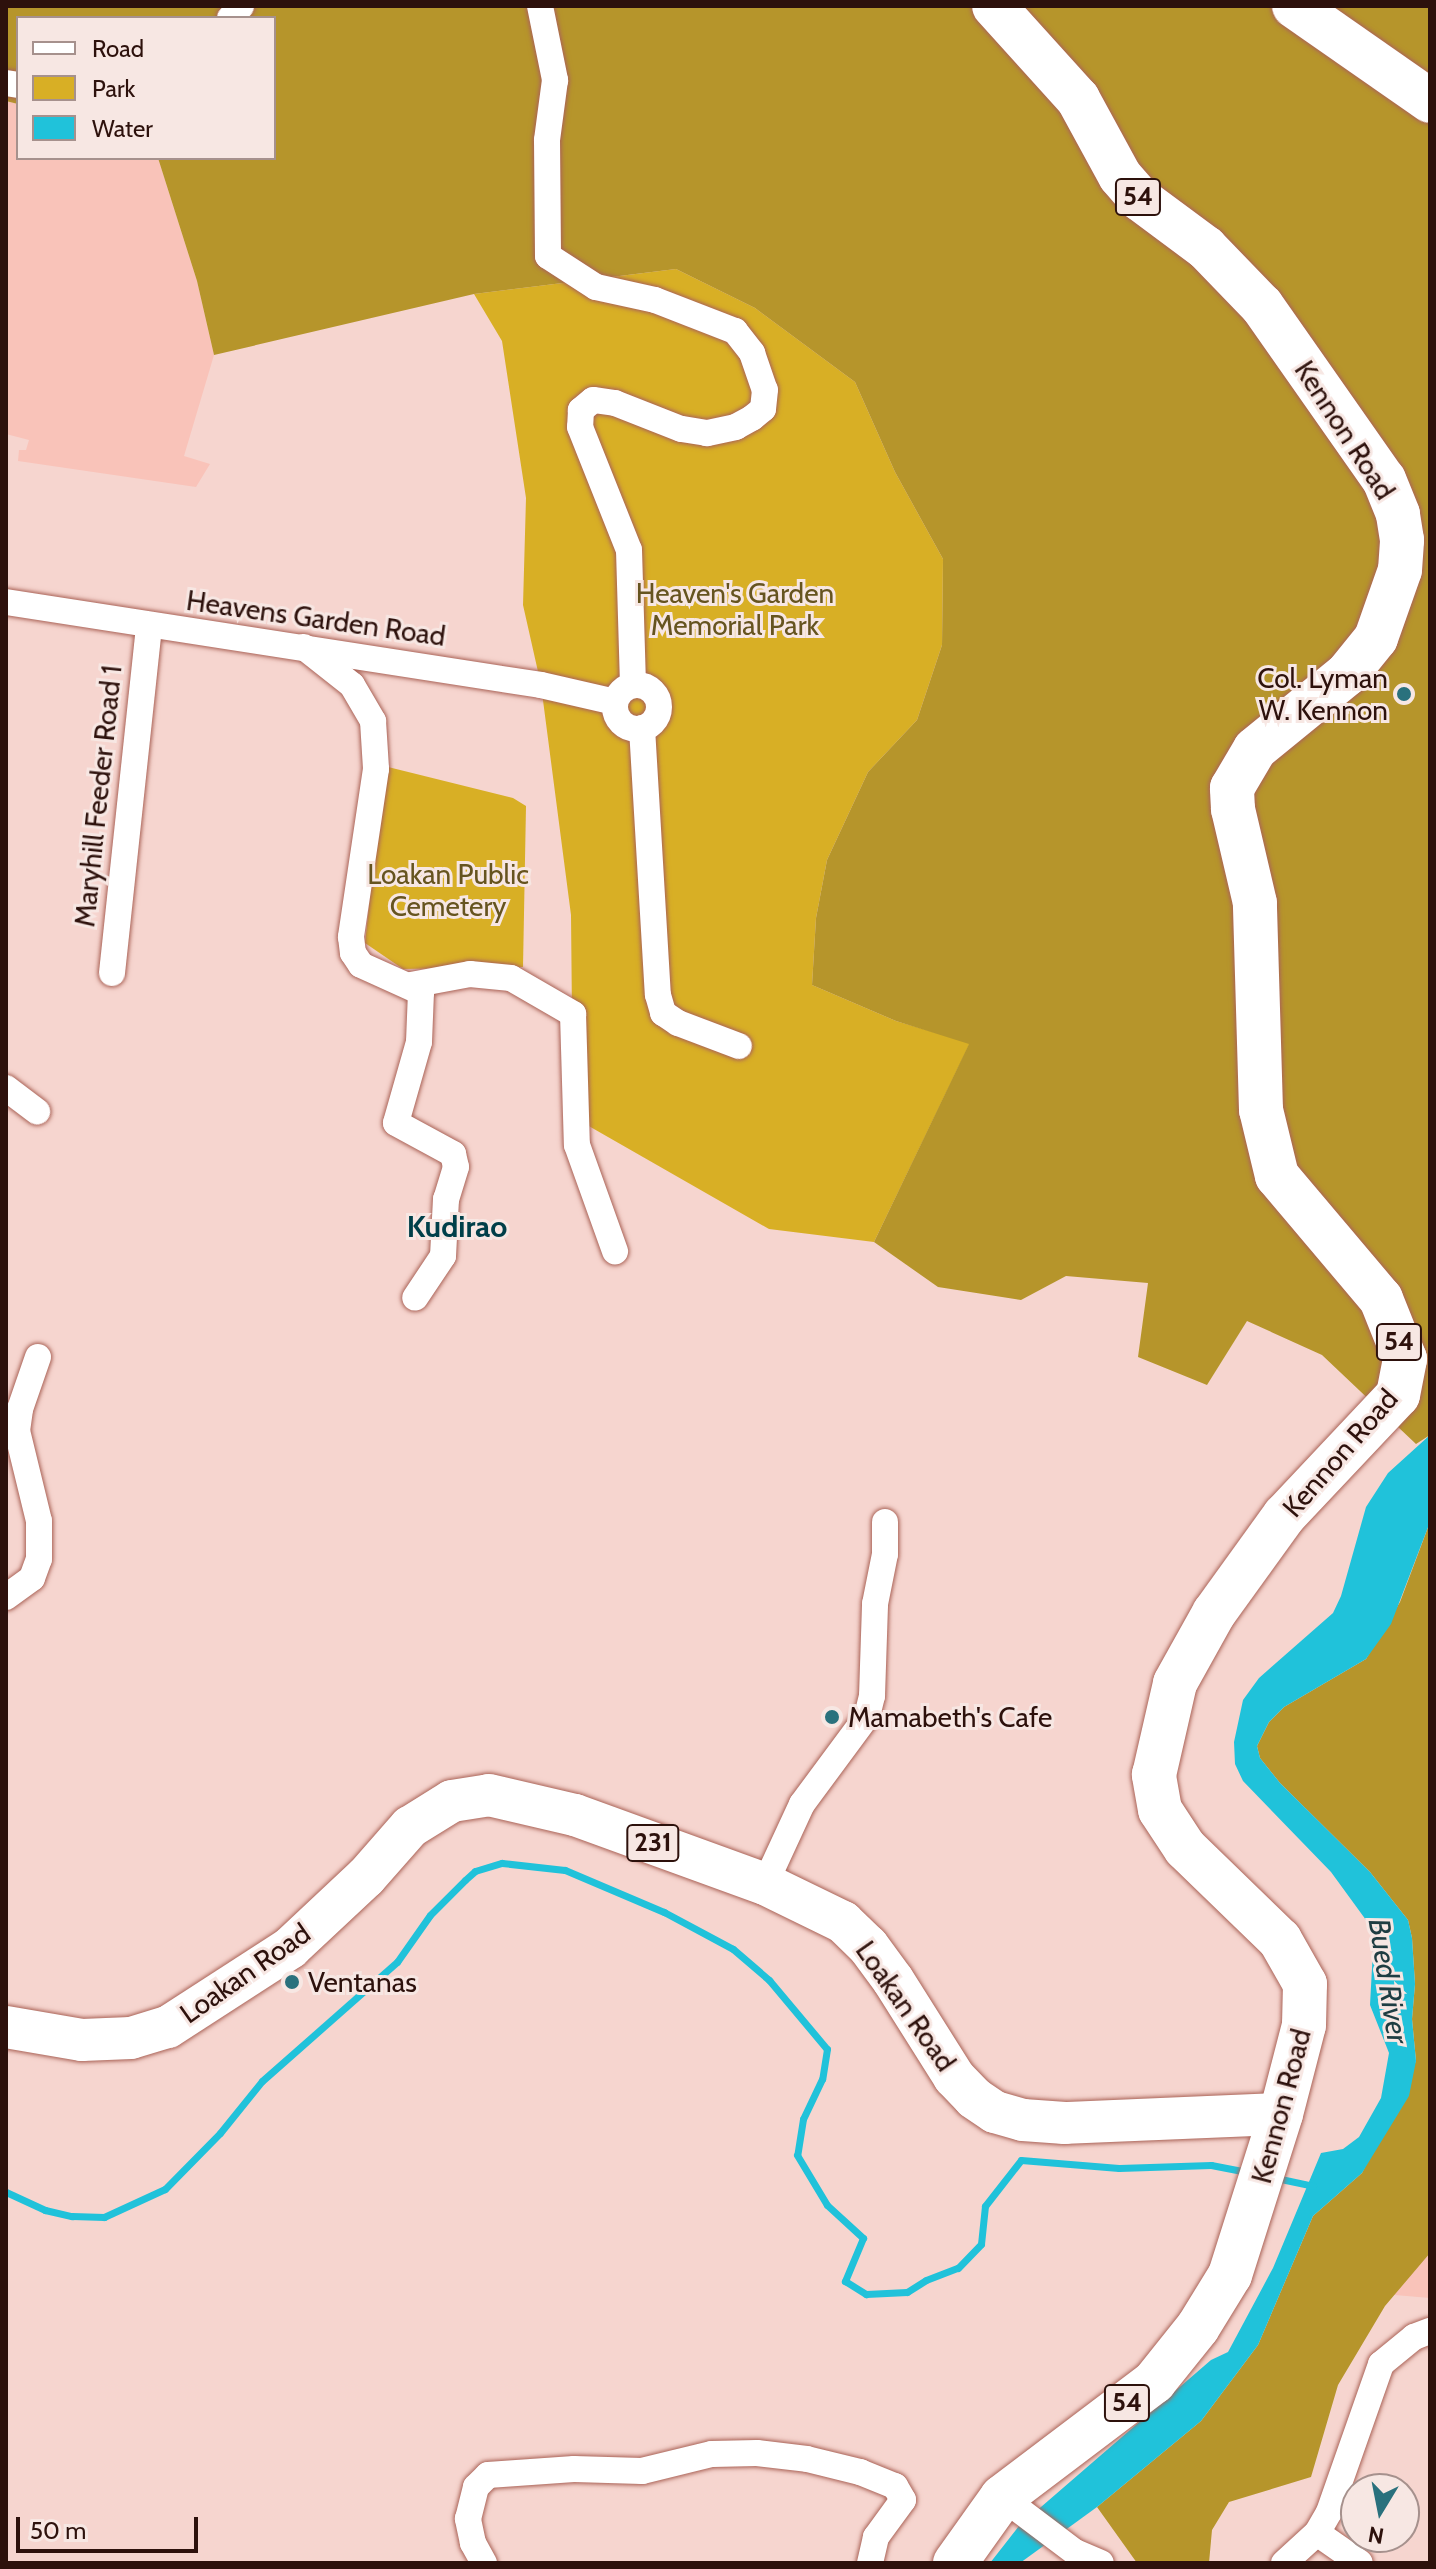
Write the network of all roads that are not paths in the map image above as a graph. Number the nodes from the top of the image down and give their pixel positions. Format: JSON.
{"nodes":[{"id":1,"x":540,"y":6,"type":"edge"},
{"id":2,"x":994,"y":6,"type":"edge"},
{"id":3,"x":1294,"y":6,"type":"edge"},
{"id":4,"x":1430,"y":101,"type":"edge"},
{"id":5,"x":6,"y":602,"type":"edge"},
{"id":6,"x":149,"y":626,"type":"junction"},
{"id":7,"x":304,"y":647,"type":"junction"},
{"id":8,"x":624,"y":693,"type":"junction"},
{"id":9,"x":642,"y":728,"type":"junction"},
{"id":10,"x":112,"y":973,"type":"dead end"},
{"id":11,"x":411,"y":985,"type":"junction"},
{"id":12,"x":739,"y":1046,"type":"dead end"},
{"id":13,"x":6,"y":1088,"type":"edge"},
{"id":14,"x":37,"y":1111,"type":"dead end"},
{"id":15,"x":615,"y":1251,"type":"dead end"},
{"id":16,"x":415,"y":1298,"type":"dead end"},
{"id":17,"x":38,"y":1357,"type":"dead end"},
{"id":18,"x":885,"y":1522,"type":"dead end"},
{"id":19,"x":6,"y":1597,"type":"edge"},
{"id":20,"x":765,"y":1884,"type":"junction"},
{"id":21,"x":6,"y":2027,"type":"edge"},
{"id":22,"x":1281,"y":2114,"type":"junction"},
{"id":23,"x":1430,"y":2331,"type":"edge"},
{"id":24,"x":1011,"y":2504,"type":"junction"},
{"id":25,"x":1317,"y":2533,"type":"junction"},
{"id":26,"x":1070,"y":2551,"type":"edge"},
{"id":27,"x":484,"y":2563,"type":"edge"},
{"id":28,"x":870,"y":2563,"type":"edge"},
{"id":29,"x":955,"y":2563,"type":"edge"},
{"id":30,"x":1101,"y":2563,"type":"edge"},
{"id":31,"x":1284,"y":2563,"type":"edge"},
{"id":32,"x":1360,"y":2563,"type":"edge"}],
"edges":[{"from":1,"to":8,"type":"street"},
{"from":2,"to":22,"type":"highway","name":"Kennon Road","number":"54"},
{"from":3,"to":4,"type":"highway"},
{"from":5,"to":6,"type":"street","name":"Heavens Garden Road"},
{"from":6,"to":7,"type":"street","name":"Heavens Garden Road"},
{"from":6,"to":10,"type":"street","name":"Maryhill Feeder Road 1"},
{"from":7,"to":8,"type":"street","name":"Heavens Garden Road"},
{"from":7,"to":11,"type":"street"},
{"from":8,"to":9,"type":"street"},
{"from":8,"to":9,"type":"street"},
{"from":9,"to":12,"type":"street"},
{"from":11,"to":15,"type":"street"},
{"from":11,"to":16,"type":"street"},
{"from":13,"to":14,"type":"street"},
{"from":17,"to":19,"type":"street"},
{"from":18,"to":20,"type":"street"},
{"from":20,"to":21,"type":"main road","name":"Loakan Road","number":"231"},
{"from":20,"to":22,"type":"main road","name":"Loakan Road","number":"231"},
{"from":22,"to":24,"type":"highway","name":"Kennon Road","number":"54"},
{"from":23,"to":25,"type":"street"},
{"from":24,"to":26,"type":"street"},
{"from":24,"to":29,"type":"highway","name":"Kennon Road","number":"54"},
{"from":25,"to":31,"type":"street"},
{"from":25,"to":32,"type":"street"},
{"from":26,"to":30,"type":"street"},
{"from":27,"to":28,"type":"street"}]}
